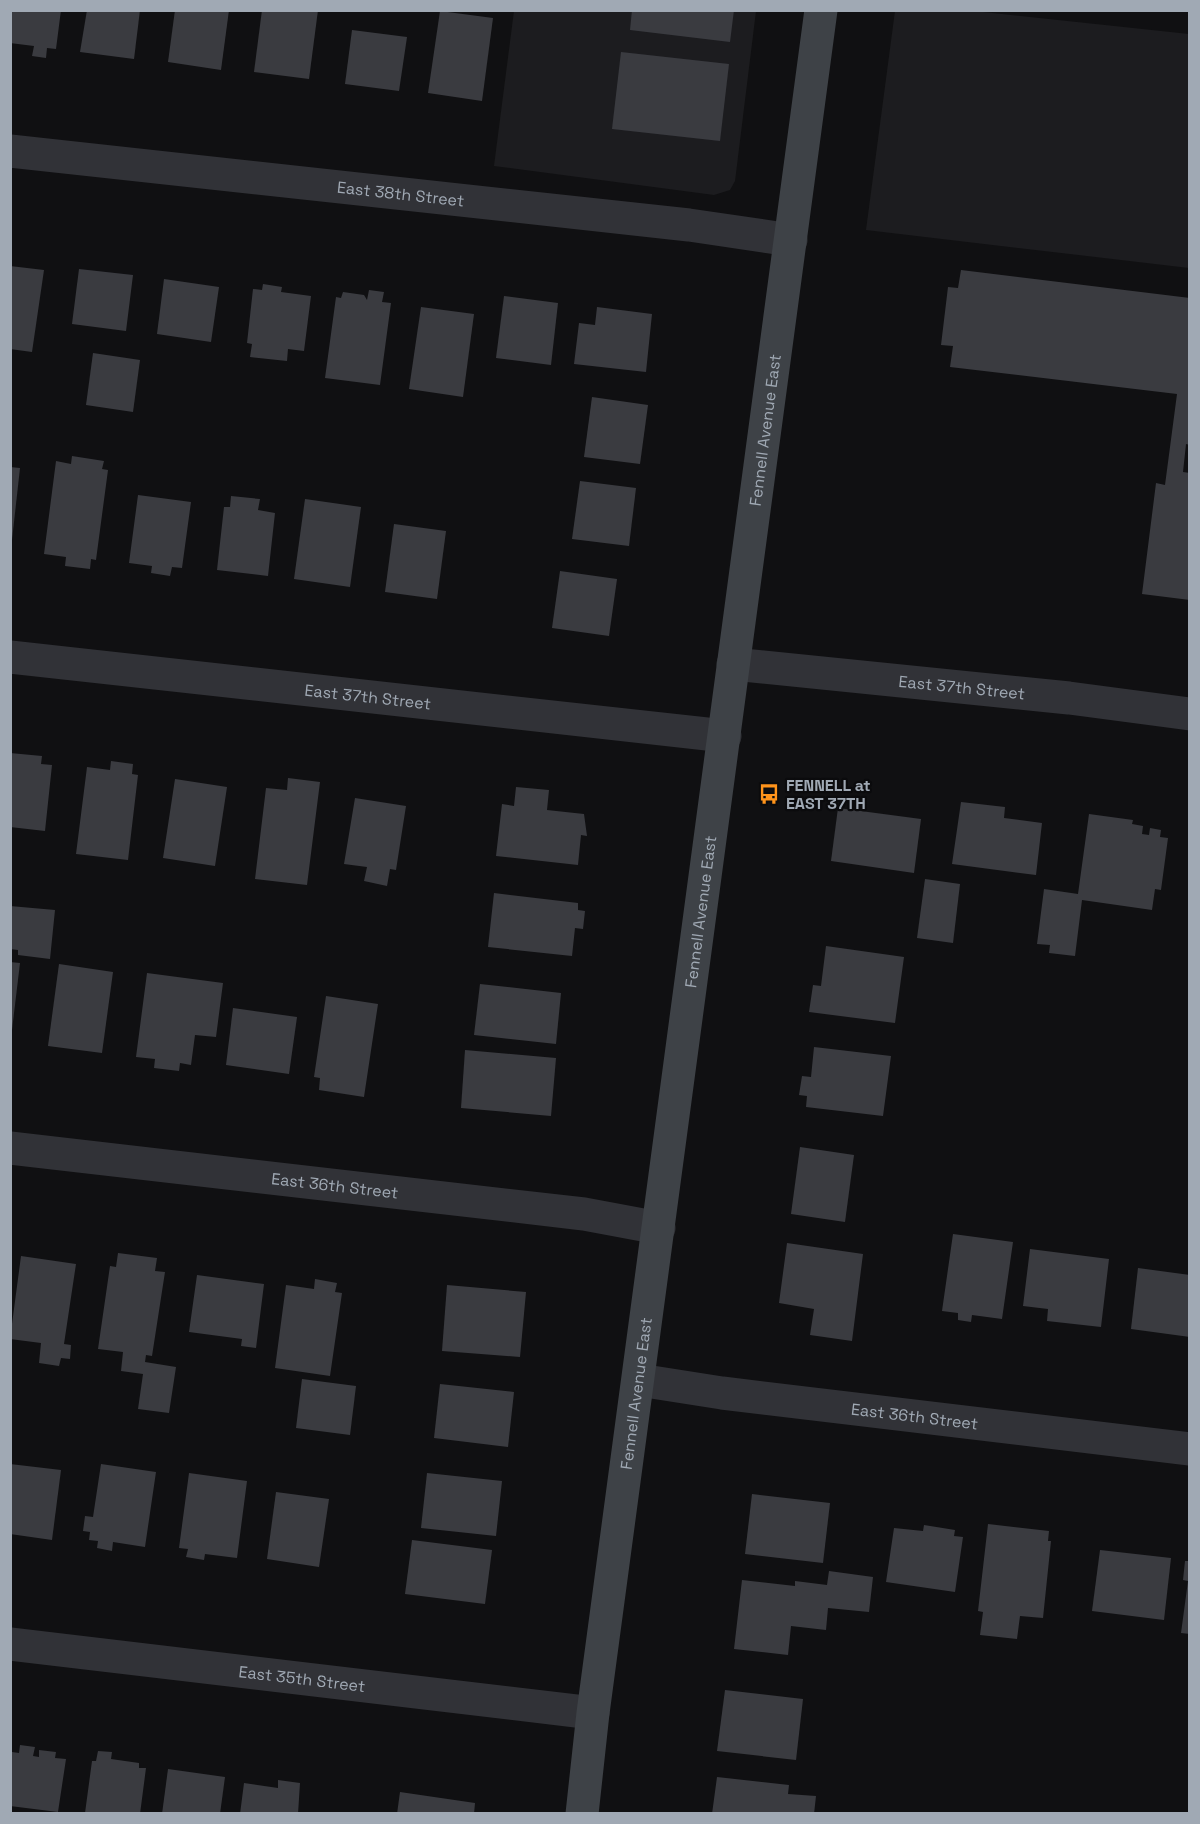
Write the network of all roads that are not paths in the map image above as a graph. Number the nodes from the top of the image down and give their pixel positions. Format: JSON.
{"nodes":[{"id":1,"x":821,"y":10,"type":"edge"},
{"id":2,"x":10,"y":151,"type":"edge"},
{"id":3,"x":791,"y":240,"type":"junction"},
{"id":4,"x":10,"y":657,"type":"edge"},
{"id":5,"x":733,"y":664,"type":"junction"},
{"id":6,"x":1190,"y":714,"type":"edge"},
{"id":7,"x":725,"y":736,"type":"junction"},
{"id":8,"x":10,"y":1148,"type":"edge"},
{"id":9,"x":659,"y":1228,"type":"junction"},
{"id":10,"x":639,"y":1380,"type":"junction"},
{"id":11,"x":1190,"y":1449,"type":"edge"},
{"id":12,"x":10,"y":1644,"type":"edge"},
{"id":13,"x":593,"y":1713,"type":"junction"},
{"id":14,"x":582,"y":1814,"type":"edge"}],
"edges":[{"from":1,"to":3,"type":"main road","name":"Fennell Avenue East"},
{"from":2,"to":3,"type":"street","name":"East 38th Street"},
{"from":3,"to":5,"type":"main road","name":"Fennell Avenue East"},
{"from":4,"to":7,"type":"street","name":"East 37th Street"},
{"from":5,"to":6,"type":"street","name":"East 37th Street"},
{"from":5,"to":7,"type":"main road","name":"Fennell Avenue East"},
{"from":7,"to":9,"type":"main road","name":"Fennell Avenue East"},
{"from":8,"to":9,"type":"street","name":"East 36th Street"},
{"from":9,"to":10,"type":"main road","name":"Fennell Avenue East"},
{"from":10,"to":11,"type":"street","name":"East 36th Street"},
{"from":10,"to":13,"type":"main road","name":"Fennell Avenue East"},
{"from":12,"to":13,"type":"street","name":"East 35th Street"},
{"from":13,"to":14,"type":"main road","name":"Fennell Avenue East"}]}
